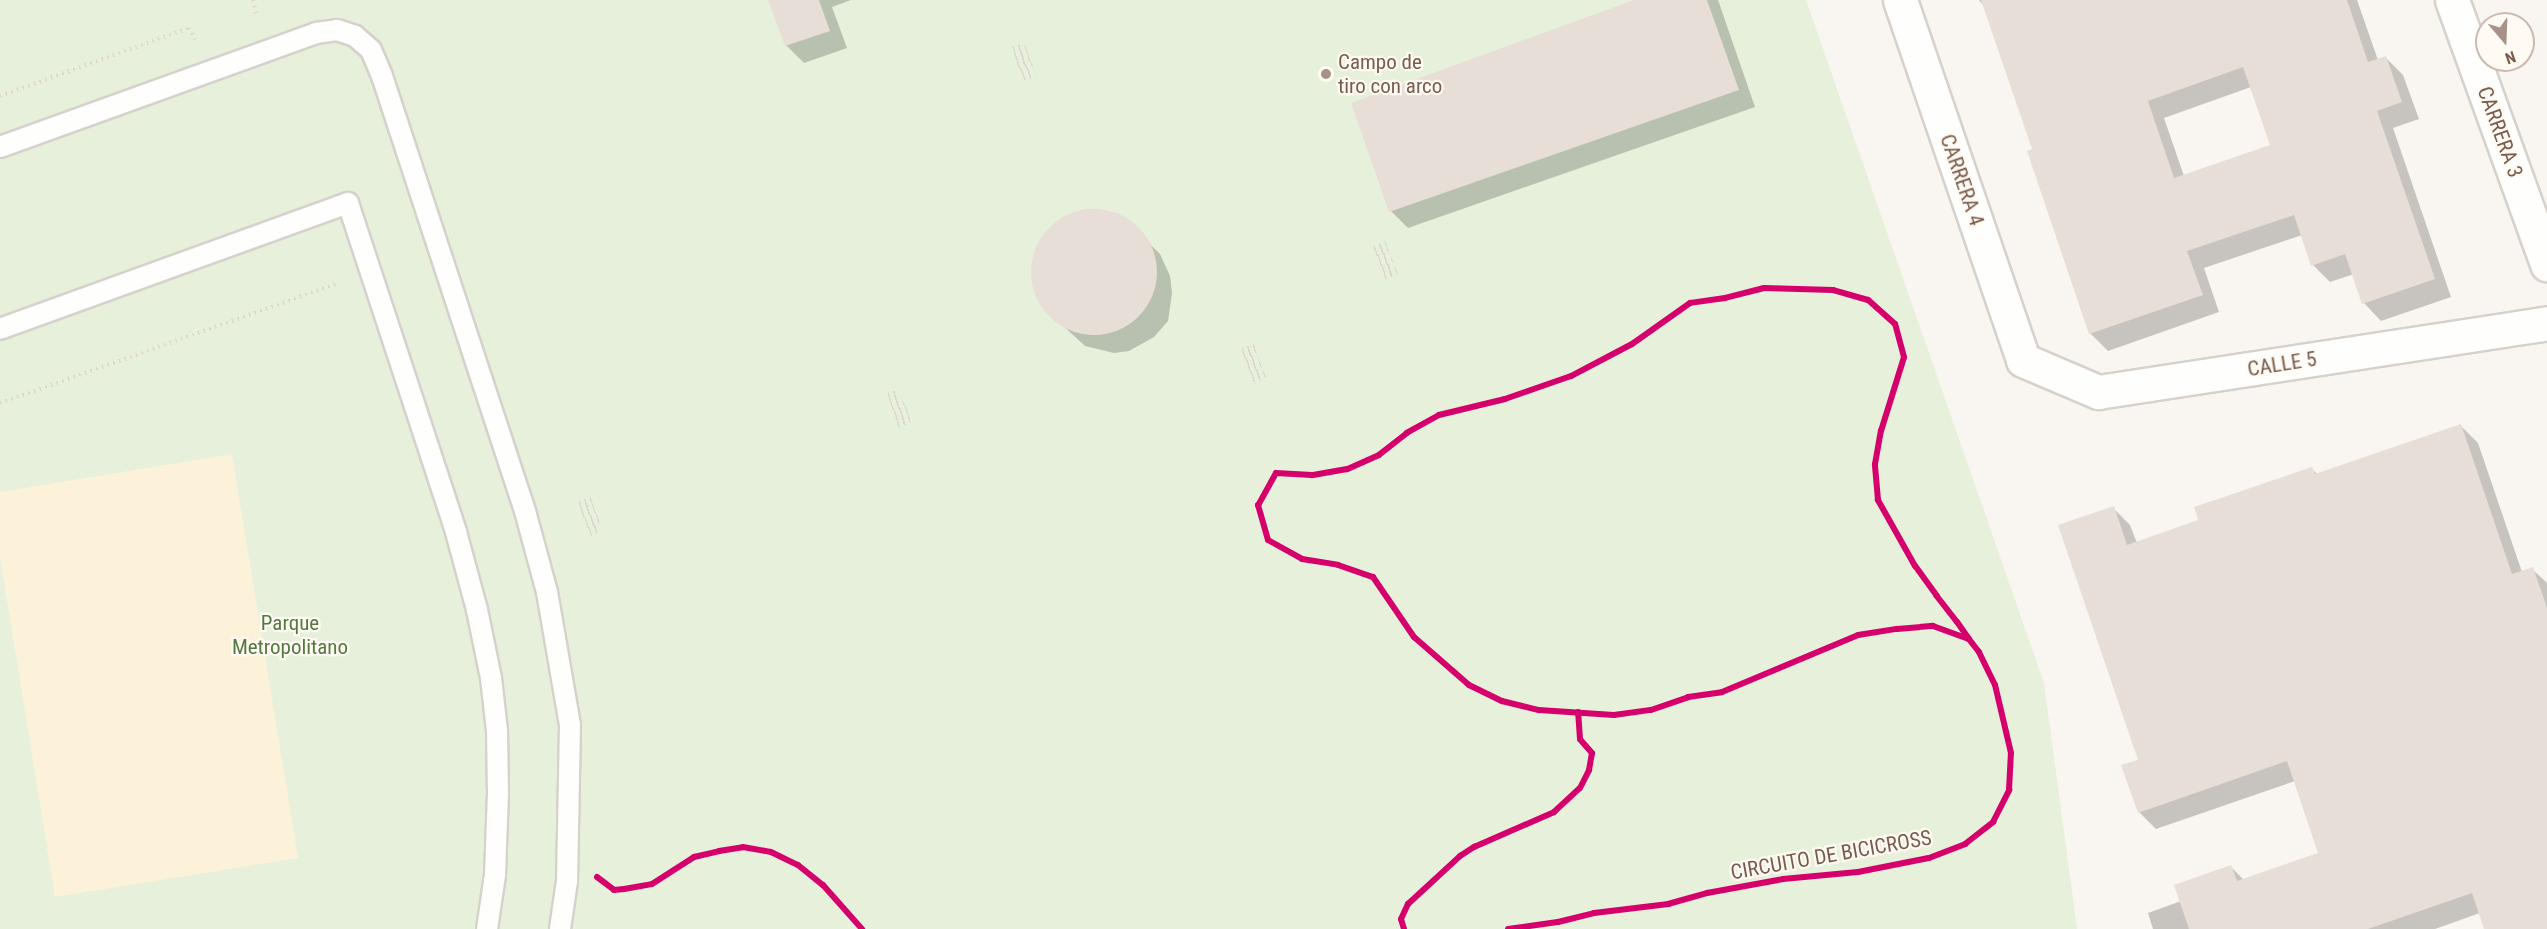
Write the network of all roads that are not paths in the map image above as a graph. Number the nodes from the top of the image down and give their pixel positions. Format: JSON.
{"nodes":[{"id":1,"x":1900,"y":0,"type":"edge"},
{"id":2,"x":2452,"y":0,"type":"edge"},
{"id":3,"x":0,"y":147,"type":"edge"},
{"id":4,"x":2547,"y":264,"type":"edge"},
{"id":5,"x":2547,"y":323,"type":"edge"},
{"id":6,"x":0,"y":329,"type":"edge"},
{"id":7,"x":2023,"y":360,"type":"joint"},
{"id":8,"x":487,"y":929,"type":"edge"},
{"id":9,"x":560,"y":929,"type":"edge"}],
"edges":[{"from":1,"to":7,"type":"street","name":"CARRERA 4"},
{"from":2,"to":4,"type":"street","name":"CARRERA 3"},
{"from":3,"to":9,"type":"lane"},
{"from":5,"to":7,"type":"street","name":"CALLE 5"},
{"from":6,"to":8,"type":"lane"}]}
